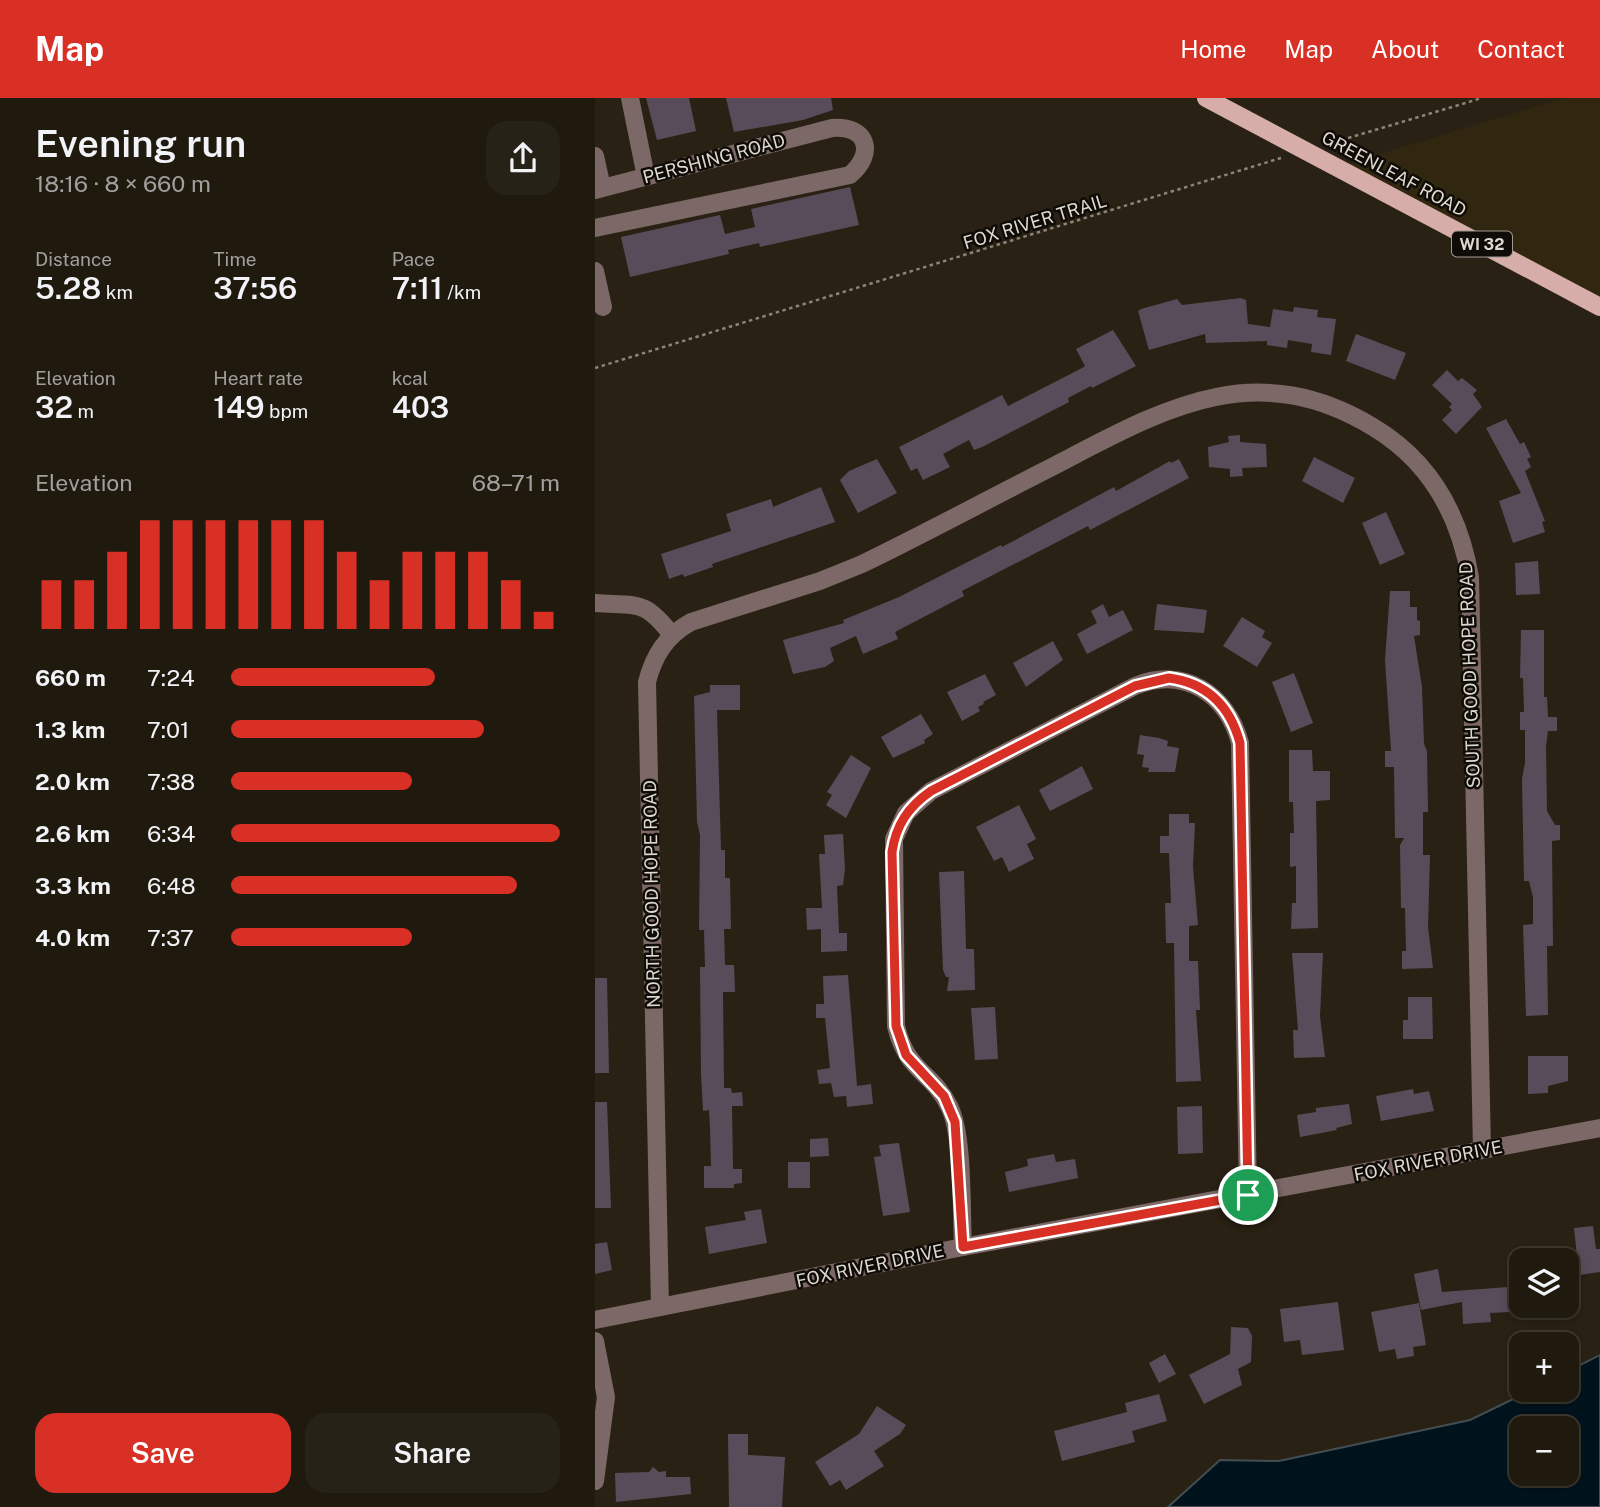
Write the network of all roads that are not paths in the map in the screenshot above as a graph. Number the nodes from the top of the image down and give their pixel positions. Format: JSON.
{"nodes":[{"id":1,"x":630,"y":98,"type":"edge"},
{"id":2,"x":1206,"y":98,"type":"edge"},
{"id":3,"x":595,"y":156,"type":"edge"},
{"id":4,"x":646,"y":177,"type":"junction"},
{"id":5,"x":598,"y":189,"type":"edge"},
{"id":6,"x":595,"y":228,"type":"edge"},
{"id":7,"x":595,"y":271,"type":"edge"},
{"id":8,"x":603,"y":307,"type":"dead end"},
{"id":9,"x":1600,"y":307,"type":"edge"},
{"id":10,"x":809,"y":584,"type":"joint"},
{"id":11,"x":595,"y":603,"type":"edge"},
{"id":12,"x":672,"y":635,"type":"junction"},
{"id":13,"x":1600,"y":1128,"type":"edge"},
{"id":14,"x":1482,"y":1150,"type":"junction"},
{"id":15,"x":1248,"y":1195,"type":"junction"},
{"id":16,"x":963,"y":1247,"type":"junction"},
{"id":17,"x":660,"y":1307,"type":"junction"},
{"id":18,"x":595,"y":1320,"type":"edge"},
{"id":19,"x":595,"y":1341,"type":"edge"},
{"id":20,"x":595,"y":1481,"type":"edge"}],
"edges":[{"from":1,"to":4,"type":"street"},
{"from":2,"to":9,"type":"main road","name":"GREENLEAF ROAD","number":"WI 32"},
{"from":3,"to":5,"type":"street"},
{"from":4,"to":5,"type":"street","name":"PERSHING ROAD"},
{"from":4,"to":6,"type":"street","name":"PERSHING ROAD"},
{"from":7,"to":8,"type":"street"},
{"from":10,"to":12,"type":"street","name":"NORTH GOOD HOPE ROAD"},
{"from":10,"to":14,"type":"street","name":"SOUTH GOOD HOPE ROAD"},
{"from":11,"to":12,"type":"street"},
{"from":12,"to":17,"type":"street","name":"NORTH GOOD HOPE ROAD"},
{"from":13,"to":14,"type":"street","name":"FOX RIVER DRIVE"},
{"from":14,"to":15,"type":"street","name":"FOX RIVER DRIVE"},
{"from":15,"to":16,"type":"street","name":"FOX RIVER DRIVE"},
{"from":15,"to":16,"type":"street"},
{"from":16,"to":17,"type":"street","name":"FOX RIVER DRIVE"},
{"from":17,"to":18,"type":"street","name":"FOX RIVER DRIVE"},
{"from":19,"to":20,"type":"street"}]}
